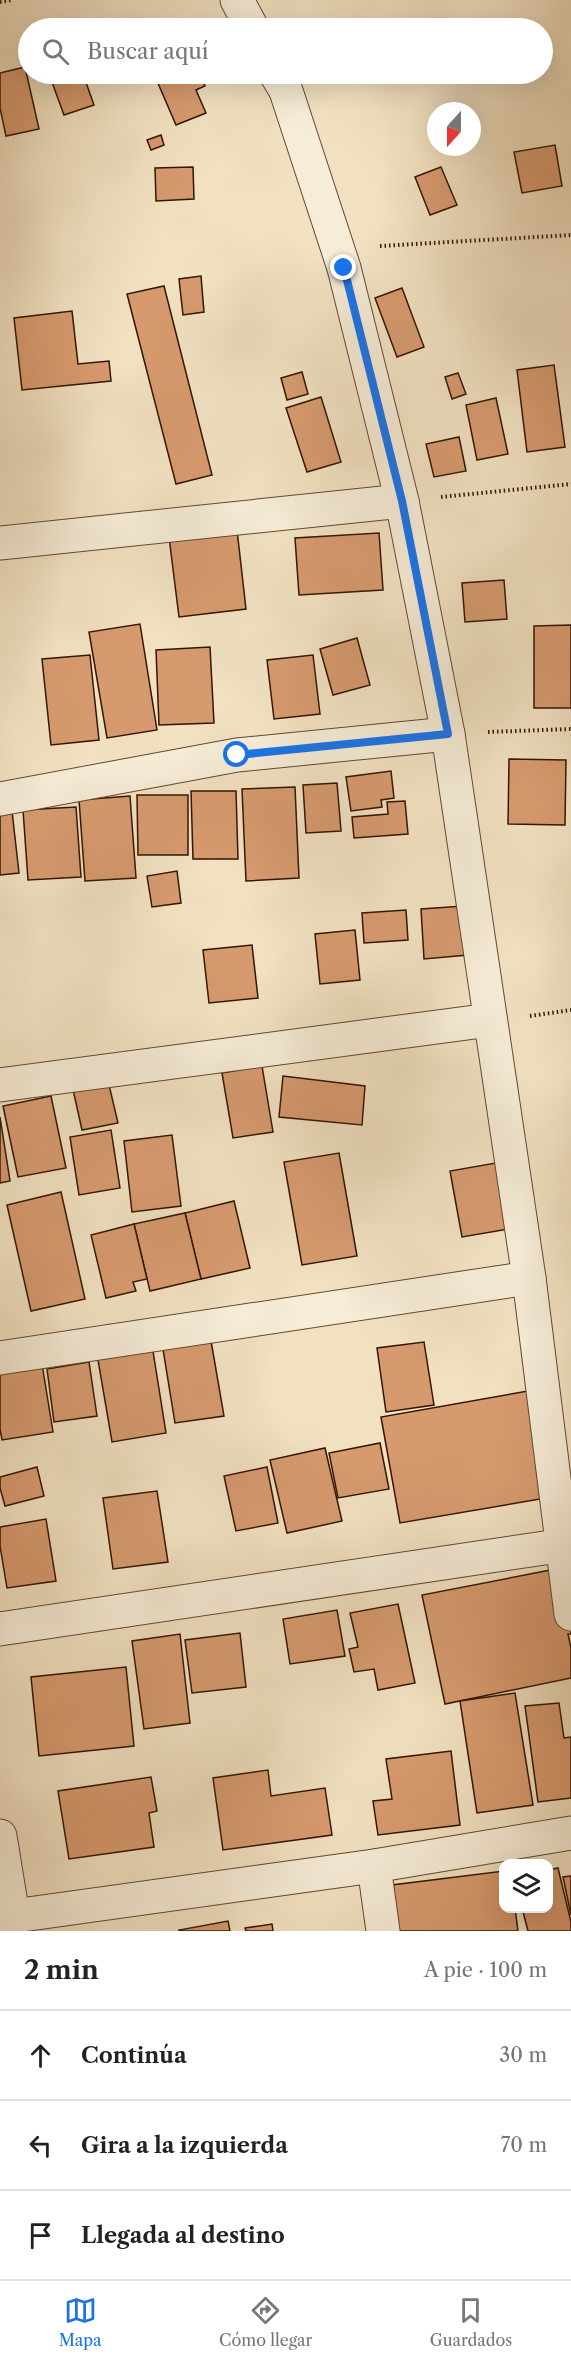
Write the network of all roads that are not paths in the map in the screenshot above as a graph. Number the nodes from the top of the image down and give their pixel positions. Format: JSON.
{"nodes":[{"id":1,"x":237,"y":0,"type":"edge"},
{"id":2,"x":247,"y":18,"type":"edge"},
{"id":3,"x":282,"y":84,"type":"edge"},
{"id":4,"x":402,"y":501,"type":"junction"},
{"id":5,"x":0,"y":543,"type":"edge"},
{"id":6,"x":448,"y":734,"type":"junction"},
{"id":7,"x":0,"y":800,"type":"edge"},
{"id":8,"x":490,"y":1020,"type":"junction"},
{"id":9,"x":0,"y":1084,"type":"edge"},
{"id":10,"x":529,"y":1278,"type":"junction"},
{"id":11,"x":0,"y":1359,"type":"edge"},
{"id":12,"x":566,"y":1545,"type":"edge"},
{"id":13,"x":571,"y":1614,"type":"edge"},
{"id":14,"x":0,"y":1629,"type":"edge"},
{"id":15,"x":571,"y":1833,"type":"edge"},
{"id":16,"x":0,"y":1836,"type":"edge"},
{"id":17,"x":374,"y":1866,"type":"junction"},
{"id":18,"x":6,"y":1917,"type":"edge"},
{"id":19,"x":383,"y":1931,"type":"edge"}],
"edges":[{"from":1,"to":2,"type":"street"},
{"from":3,"to":4,"type":"street"},
{"from":4,"to":5,"type":"street"},
{"from":4,"to":6,"type":"street"},
{"from":6,"to":7,"type":"street"},
{"from":6,"to":8,"type":"street"},
{"from":8,"to":9,"type":"street"},
{"from":8,"to":10,"type":"street"},
{"from":10,"to":11,"type":"street"},
{"from":10,"to":12,"type":"street"},
{"from":12,"to":13,"type":"street"},
{"from":12,"to":14,"type":"street"},
{"from":15,"to":17,"type":"street"},
{"from":16,"to":18,"type":"street"},
{"from":17,"to":18,"type":"street"},
{"from":17,"to":19,"type":"street"}]}
